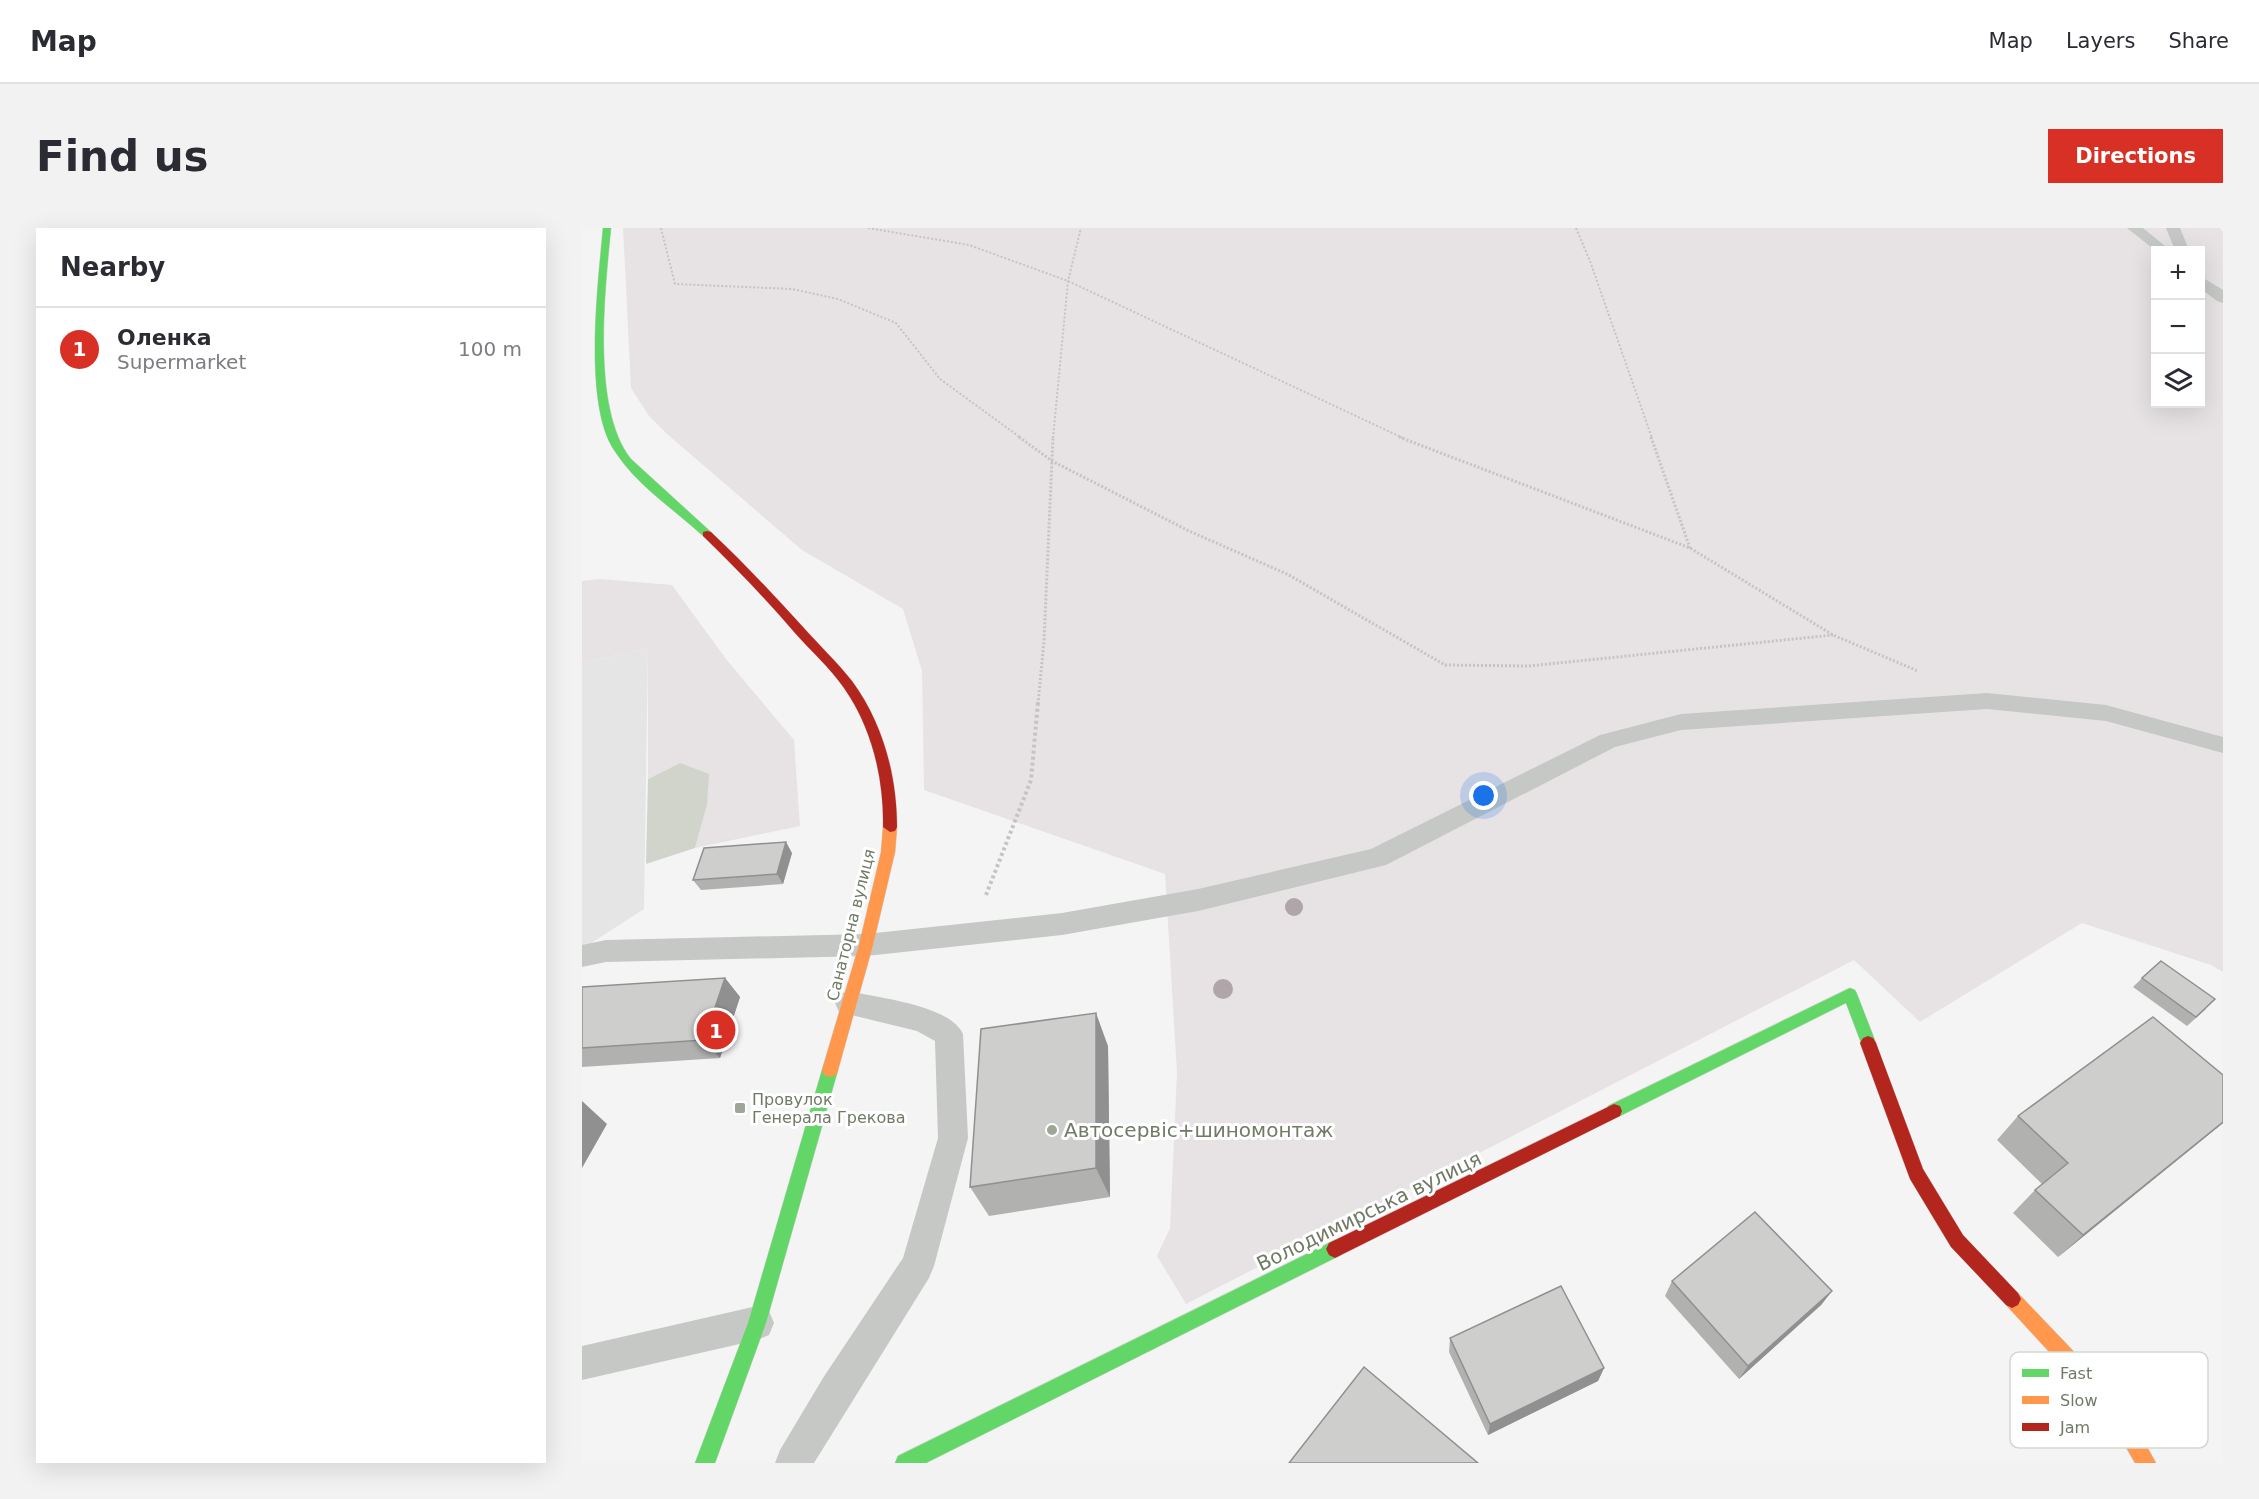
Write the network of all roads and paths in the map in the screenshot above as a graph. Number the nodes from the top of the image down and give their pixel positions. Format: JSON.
{"nodes":[{"id":1,"x":607,"y":228,"type":"edge"},
{"id":2,"x":661,"y":228,"type":"edge"},
{"id":3,"x":868,"y":228,"type":"edge"},
{"id":4,"x":1082,"y":228,"type":"edge"},
{"id":5,"x":1576,"y":228,"type":"edge"},
{"id":6,"x":2134,"y":228,"type":"edge"},
{"id":7,"x":2173,"y":228,"type":"edge"},
{"id":8,"x":2158,"y":246,"type":"edge"},
{"id":9,"x":2180,"y":246,"type":"edge"},
{"id":10,"x":1068,"y":281,"type":"junction"},
{"id":11,"x":2205,"y":284,"type":"edge"},
{"id":12,"x":2223,"y":298,"type":"edge"},
{"id":13,"x":1052,"y":461,"type":"junction"},
{"id":14,"x":1690,"y":548,"type":"junction"},
{"id":15,"x":1833,"y":635,"type":"junction"},
{"id":16,"x":1926,"y":674,"type":"dead end"},
{"id":17,"x":2223,"y":745,"type":"edge"},
{"id":18,"x":970,"y":934,"type":"junction"},
{"id":19,"x":866,"y":945,"type":"junction"},
{"id":20,"x":582,"y":956,"type":"edge"},
{"id":21,"x":849,"y":1003,"type":"junction"},
{"id":22,"x":757,"y":1323,"type":"junction"},
{"id":23,"x":2062,"y":1352,"type":"edge"},
{"id":24,"x":582,"y":1363,"type":"edge"},
{"id":25,"x":2137,"y":1448,"type":"edge"},
{"id":26,"x":705,"y":1463,"type":"edge"},
{"id":27,"x":793,"y":1463,"type":"edge"},
{"id":28,"x":905,"y":1463,"type":"edge"},
{"id":29,"x":2146,"y":1463,"type":"edge"}],
"edges":[{"from":1,"to":19,"type":"main road","name":"Санаторна вулиця"},
{"from":2,"to":13,"type":"path"},
{"from":3,"to":10,"type":"path"},
{"from":4,"to":10,"type":"path"},
{"from":5,"to":14,"type":"path"},
{"from":6,"to":8,"type":"lane"},
{"from":7,"to":9,"type":"lane"},
{"from":10,"to":13,"type":"path"},
{"from":10,"to":14,"type":"path"},
{"from":11,"to":12,"type":"lane"},
{"from":13,"to":15,"type":"path"},
{"from":13,"to":18,"type":"path"},
{"from":14,"to":15,"type":"path"},
{"from":15,"to":16,"type":"path"},
{"from":17,"to":18,"type":"lane"},
{"from":18,"to":19,"type":"lane"},
{"from":19,"to":20,"type":"lane"},
{"from":19,"to":21,"type":"main road","name":"Санаторна вулиця"},
{"from":21,"to":22,"type":"main road","name":"Санаторна вулиця"},
{"from":21,"to":27,"type":"lane"},
{"from":22,"to":24,"type":"lane"},
{"from":22,"to":26,"type":"main road","name":"Санаторна вулиця"},
{"from":23,"to":28,"type":"main road","name":"Володимирська вулиця"},
{"from":25,"to":29,"type":"main road","name":"Володимирська вулиця"}]}
